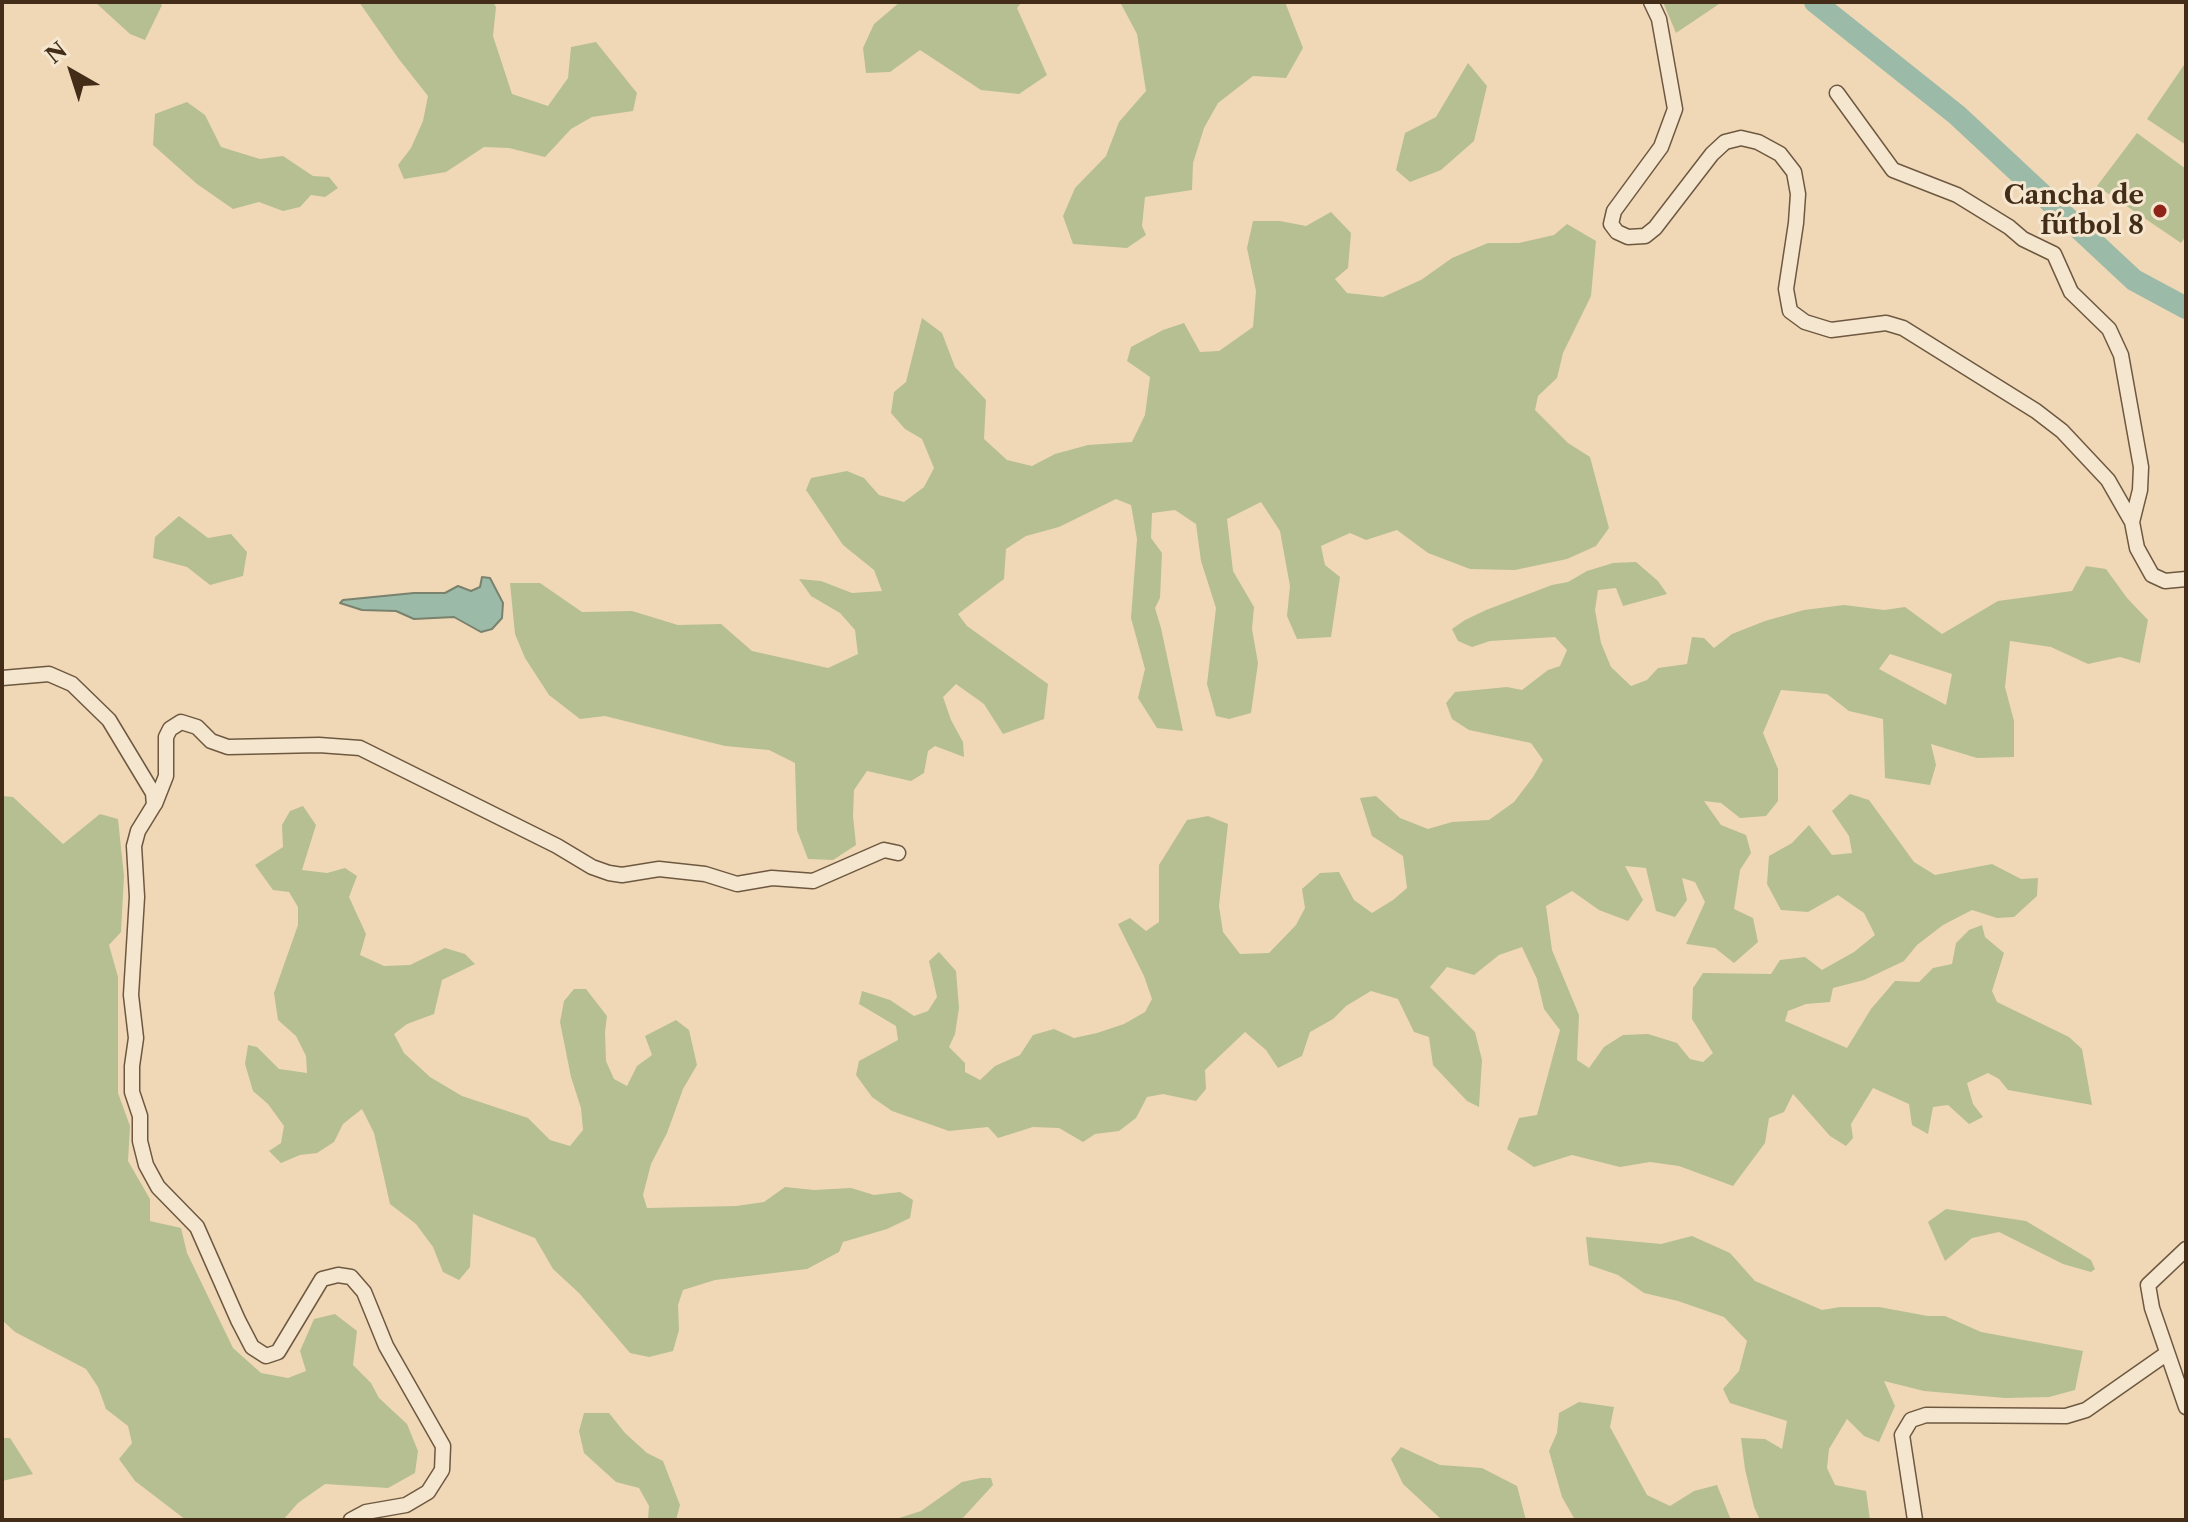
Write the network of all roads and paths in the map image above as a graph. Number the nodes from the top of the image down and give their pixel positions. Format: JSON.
{"nodes":[{"id":1,"x":1651,"y":2,"type":"edge"},
{"id":2,"x":1837,"y":93,"type":"dead end"},
{"id":3,"x":2132,"y":522,"type":"junction"},
{"id":4,"x":2186,"y":579,"type":"edge"},
{"id":5,"x":2,"y":678,"type":"edge"},
{"id":6,"x":154,"y":805,"type":"junction"},
{"id":7,"x":898,"y":853,"type":"dead end"},
{"id":8,"x":2186,"y":1249,"type":"edge"},
{"id":9,"x":2166,"y":1354,"type":"junction"},
{"id":10,"x":2186,"y":1407,"type":"edge"},
{"id":11,"x":351,"y":1520,"type":"edge"},
{"id":12,"x":1915,"y":1520,"type":"edge"}],
"edges":[{"from":1,"to":3,"type":"street"},
{"from":2,"to":3,"type":"street"},
{"from":3,"to":4,"type":"street"},
{"from":5,"to":6,"type":"street"},
{"from":6,"to":7,"type":"street"},
{"from":6,"to":11,"type":"street"},
{"from":8,"to":9,"type":"street"},
{"from":9,"to":10,"type":"street"},
{"from":9,"to":12,"type":"street"}]}
